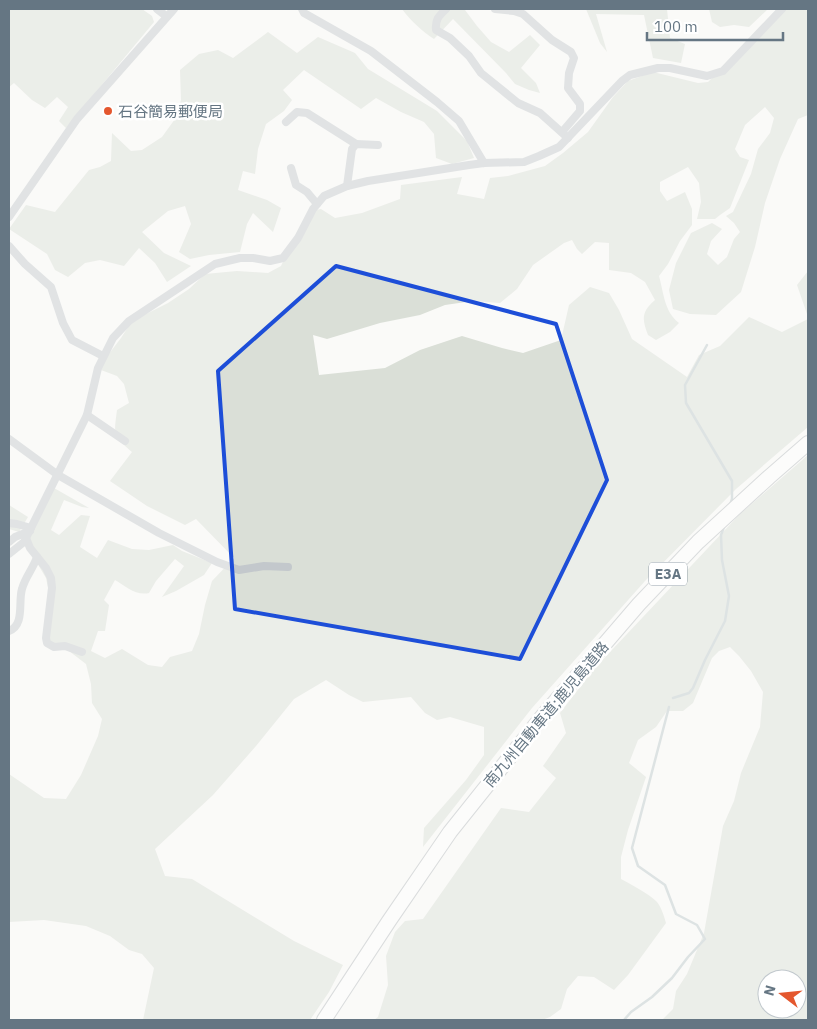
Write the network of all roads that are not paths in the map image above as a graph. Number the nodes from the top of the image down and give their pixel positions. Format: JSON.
{"nodes":[{"id":1,"x":157,"y":9,"type":"edge"},
{"id":2,"x":174,"y":9,"type":"edge"},
{"id":3,"x":302,"y":9,"type":"edge"},
{"id":4,"x":446,"y":9,"type":"edge"},
{"id":5,"x":495,"y":9,"type":"edge"},
{"id":6,"x":782,"y":9,"type":"edge"},
{"id":7,"x":166,"y":16,"type":"junction"},
{"id":8,"x":286,"y":122,"type":"dead end"},
{"id":9,"x":562,"y":132,"type":"junction"},
{"id":10,"x":568,"y":138,"type":"junction"},
{"id":11,"x":356,"y":144,"type":"junction"},
{"id":12,"x":378,"y":146,"type":"dead end"},
{"id":13,"x":484,"y":163,"type":"junction"},
{"id":14,"x":291,"y":168,"type":"dead end"},
{"id":15,"x":347,"y":186,"type":"junction"},
{"id":16,"x":317,"y":204,"type":"junction"},
{"id":17,"x":9,"y":217,"type":"edge"},
{"id":18,"x":9,"y":246,"type":"edge"},
{"id":19,"x":103,"y":356,"type":"junction"},
{"id":20,"x":88,"y":415,"type":"junction"},
{"id":21,"x":9,"y":439,"type":"edge"},
{"id":22,"x":125,"y":441,"type":"dead end"},
{"id":23,"x":808,"y":443,"type":"edge"},
{"id":24,"x":58,"y":475,"type":"junction"},
{"id":25,"x":9,"y":523,"type":"edge"},
{"id":26,"x":29,"y":532,"type":"junction"},
{"id":27,"x":9,"y":542,"type":"edge"},
{"id":28,"x":9,"y":554,"type":"edge"},
{"id":29,"x":37,"y":557,"type":"junction"},
{"id":30,"x":288,"y":567,"type":"dead end"},
{"id":31,"x":9,"y":631,"type":"edge"},
{"id":32,"x":82,"y":652,"type":"dead end"},
{"id":33,"x":324,"y":1020,"type":"edge"}],
"edges":[{"from":1,"to":7,"type":"street"},
{"from":2,"to":7,"type":"street"},
{"from":3,"to":13,"type":"street"},
{"from":4,"to":9,"type":"street"},
{"from":5,"to":9,"type":"street"},
{"from":6,"to":10,"type":"street"},
{"from":7,"to":17,"type":"street"},
{"from":8,"to":11,"type":"street"},
{"from":9,"to":10,"type":"street"},
{"from":10,"to":13,"type":"street"},
{"from":11,"to":12,"type":"street"},
{"from":11,"to":15,"type":"street"},
{"from":13,"to":15,"type":"street"},
{"from":14,"to":16,"type":"street"},
{"from":15,"to":16,"type":"street"},
{"from":16,"to":19,"type":"street"},
{"from":18,"to":19,"type":"street"},
{"from":19,"to":20,"type":"street"},
{"from":20,"to":22,"type":"street"},
{"from":20,"to":24,"type":"street"},
{"from":21,"to":24,"type":"street"},
{"from":23,"to":33,"type":"highway","name":"南九州自動車道;鹿児島道路","number":"E3A"},
{"from":24,"to":26,"type":"street"},
{"from":24,"to":30,"type":"street"},
{"from":25,"to":26,"type":"street"},
{"from":26,"to":27,"type":"street"},
{"from":26,"to":28,"type":"street"},
{"from":26,"to":29,"type":"street"},
{"from":29,"to":31,"type":"street"},
{"from":29,"to":32,"type":"street"}]}
